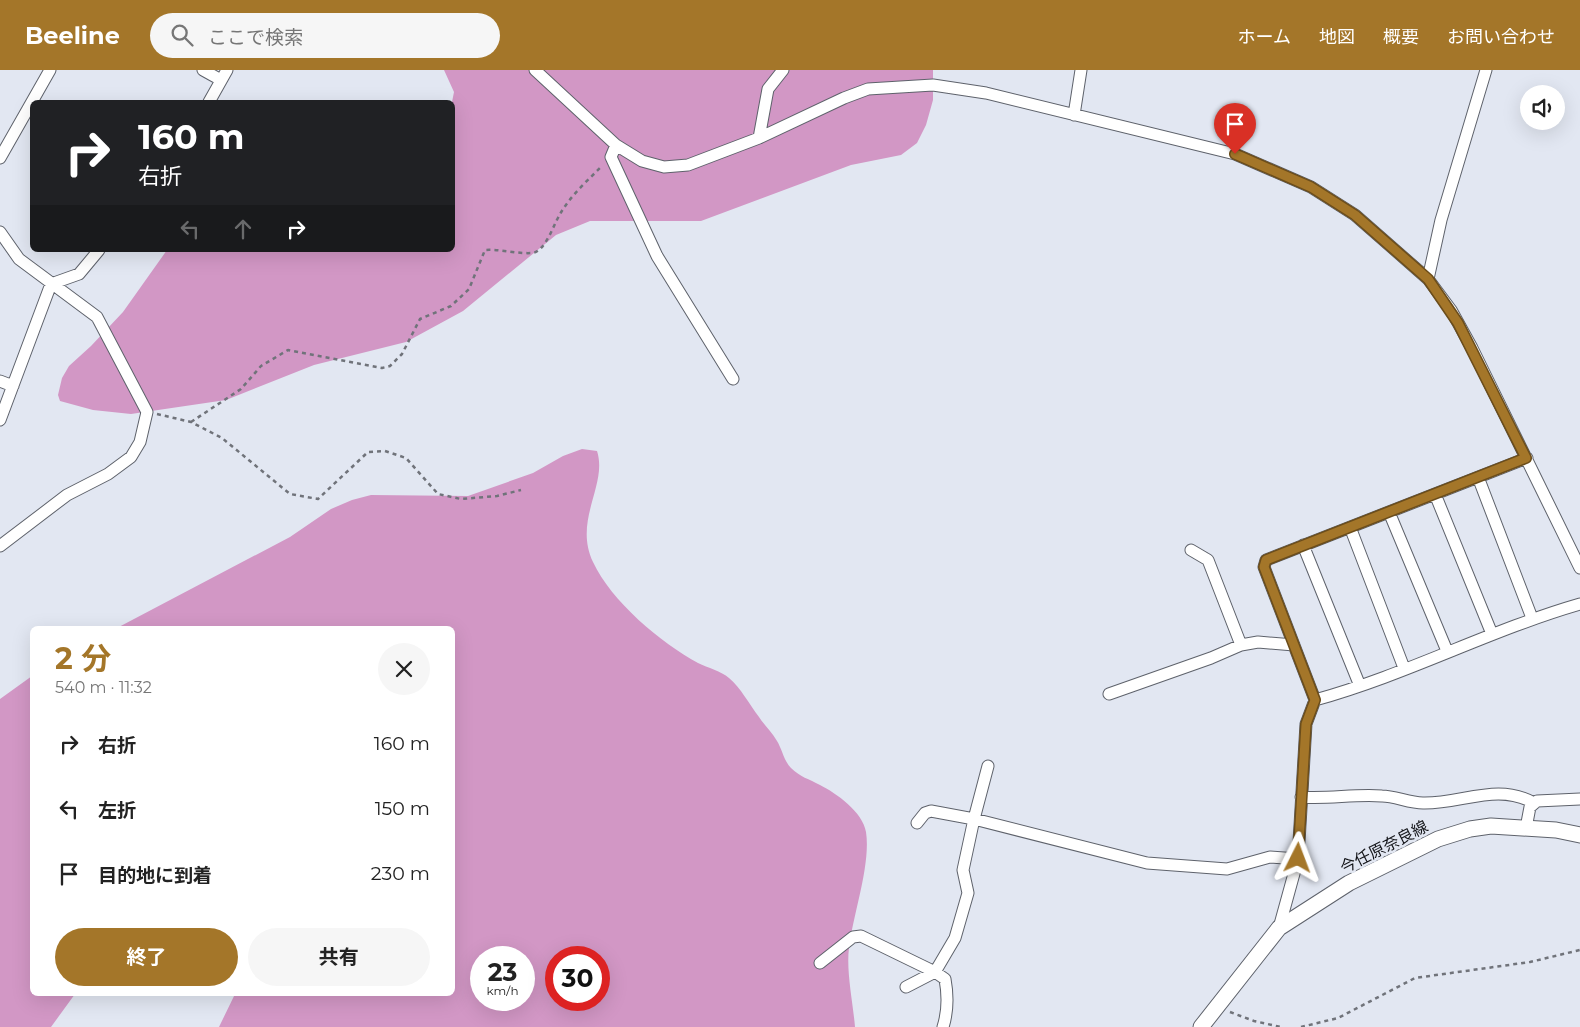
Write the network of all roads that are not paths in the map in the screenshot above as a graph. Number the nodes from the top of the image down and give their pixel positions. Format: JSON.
{"nodes":[{"id":1,"x":50,"y":70,"type":"edge"},
{"id":2,"x":203,"y":70,"type":"edge"},
{"id":3,"x":535,"y":70,"type":"edge"},
{"id":4,"x":783,"y":70,"type":"edge"},
{"id":5,"x":1081,"y":70,"type":"edge"},
{"id":6,"x":1486,"y":70,"type":"edge"},
{"id":7,"x":224,"y":75,"type":"edge"},
{"id":8,"x":33,"y":100,"type":"edge"},
{"id":9,"x":210,"y":100,"type":"edge"},
{"id":10,"x":30,"y":105,"type":"edge"},
{"id":11,"x":1074,"y":115,"type":"junction"},
{"id":12,"x":759,"y":138,"type":"junction"},
{"id":13,"x":616,"y":145,"type":"junction"},
{"id":14,"x":0,"y":158,"type":"edge"},
{"id":15,"x":0,"y":232,"type":"edge"},
{"id":16,"x":97,"y":252,"type":"edge"},
{"id":17,"x":1428,"y":279,"type":"junction"},
{"id":18,"x":51,"y":284,"type":"junction"},
{"id":19,"x":733,"y":379,"type":"dead end"},
{"id":20,"x":0,"y":382,"type":"edge"},
{"id":21,"x":13,"y":386,"type":"junction"},
{"id":22,"x":0,"y":420,"type":"edge"},
{"id":23,"x":1526,"y":458,"type":"junction"},
{"id":24,"x":1478,"y":477,"type":"junction"},
{"id":25,"x":1435,"y":494,"type":"junction"},
{"id":26,"x":1389,"y":512,"type":"junction"},
{"id":27,"x":1350,"y":527,"type":"junction"},
{"id":28,"x":1303,"y":545,"type":"junction"},
{"id":29,"x":0,"y":546,"type":"edge"},
{"id":30,"x":1191,"y":550,"type":"dead end"},
{"id":31,"x":1580,"y":568,"type":"edge"},
{"id":32,"x":1580,"y":604,"type":"edge"},
{"id":33,"x":1532,"y":618,"type":"junction"},
{"id":34,"x":1492,"y":634,"type":"junction"},
{"id":35,"x":1241,"y":644,"type":"junction"},
{"id":36,"x":1294,"y":645,"type":"junction"},
{"id":37,"x":1447,"y":651,"type":"junction"},
{"id":38,"x":1404,"y":668,"type":"junction"},
{"id":39,"x":1360,"y":686,"type":"junction"},
{"id":40,"x":1109,"y":694,"type":"dead end"},
{"id":41,"x":1315,"y":700,"type":"junction"},
{"id":42,"x":988,"y":766,"type":"dead end"},
{"id":43,"x":1301,"y":797,"type":"junction"},
{"id":44,"x":1580,"y":799,"type":"edge"},
{"id":45,"x":1534,"y":804,"type":"junction"},
{"id":46,"x":974,"y":819,"type":"junction"},
{"id":47,"x":917,"y":822,"type":"dead end"},
{"id":48,"x":1526,"y":828,"type":"junction"},
{"id":49,"x":1580,"y":835,"type":"edge"},
{"id":50,"x":1298,"y":858,"type":"junction"},
{"id":51,"x":1279,"y":928,"type":"junction"},
{"id":52,"x":820,"y":963,"type":"dead end"},
{"id":53,"x":935,"y":972,"type":"junction"},
{"id":54,"x":906,"y":987,"type":"dead end"},
{"id":55,"x":943,"y":1027,"type":"edge"},
{"id":56,"x":1201,"y":1027,"type":"edge"}],
"edges":[{"from":1,"to":8,"type":"street"},
{"from":2,"to":7,"type":"street"},
{"from":3,"to":13,"type":"street"},
{"from":4,"to":12,"type":"street"},
{"from":5,"to":11,"type":"street"},
{"from":6,"to":17,"type":"street"},
{"from":7,"to":9,"type":"street"},
{"from":10,"to":14,"type":"street"},
{"from":11,"to":12,"type":"street"},
{"from":11,"to":17,"type":"street"},
{"from":12,"to":13,"type":"street"},
{"from":13,"to":19,"type":"street"},
{"from":15,"to":18,"type":"street"},
{"from":16,"to":18,"type":"street"},
{"from":17,"to":23,"type":"street"},
{"from":18,"to":21,"type":"street"},
{"from":18,"to":29,"type":"street"},
{"from":20,"to":21,"type":"street"},
{"from":21,"to":22,"type":"street"},
{"from":23,"to":24,"type":"street"},
{"from":23,"to":31,"type":"street"},
{"from":24,"to":25,"type":"street"},
{"from":24,"to":33,"type":"street"},
{"from":25,"to":26,"type":"street"},
{"from":25,"to":34,"type":"street"},
{"from":26,"to":27,"type":"street"},
{"from":26,"to":37,"type":"street"},
{"from":27,"to":28,"type":"street"},
{"from":27,"to":38,"type":"street"},
{"from":28,"to":36,"type":"street"},
{"from":28,"to":39,"type":"street"},
{"from":30,"to":35,"type":"street"},
{"from":32,"to":33,"type":"street"},
{"from":33,"to":34,"type":"street"},
{"from":34,"to":37,"type":"street"},
{"from":35,"to":36,"type":"street"},
{"from":35,"to":40,"type":"street"},
{"from":36,"to":41,"type":"street"},
{"from":37,"to":38,"type":"street"},
{"from":38,"to":39,"type":"street"},
{"from":39,"to":41,"type":"street"},
{"from":41,"to":43,"type":"street"},
{"from":42,"to":46,"type":"street"},
{"from":43,"to":45,"type":"street"},
{"from":43,"to":50,"type":"street"},
{"from":44,"to":45,"type":"street"},
{"from":45,"to":48,"type":"street"},
{"from":46,"to":47,"type":"street"},
{"from":46,"to":50,"type":"street"},
{"from":46,"to":53,"type":"street"},
{"from":48,"to":49,"type":"main road","name":"今任原奈良線"},
{"from":48,"to":51,"type":"main road","name":"今任原奈良線"},
{"from":50,"to":51,"type":"street"},
{"from":51,"to":56,"type":"main road","name":"今任原奈良線"},
{"from":52,"to":53,"type":"street"},
{"from":53,"to":54,"type":"street"},
{"from":53,"to":55,"type":"street"}]}
